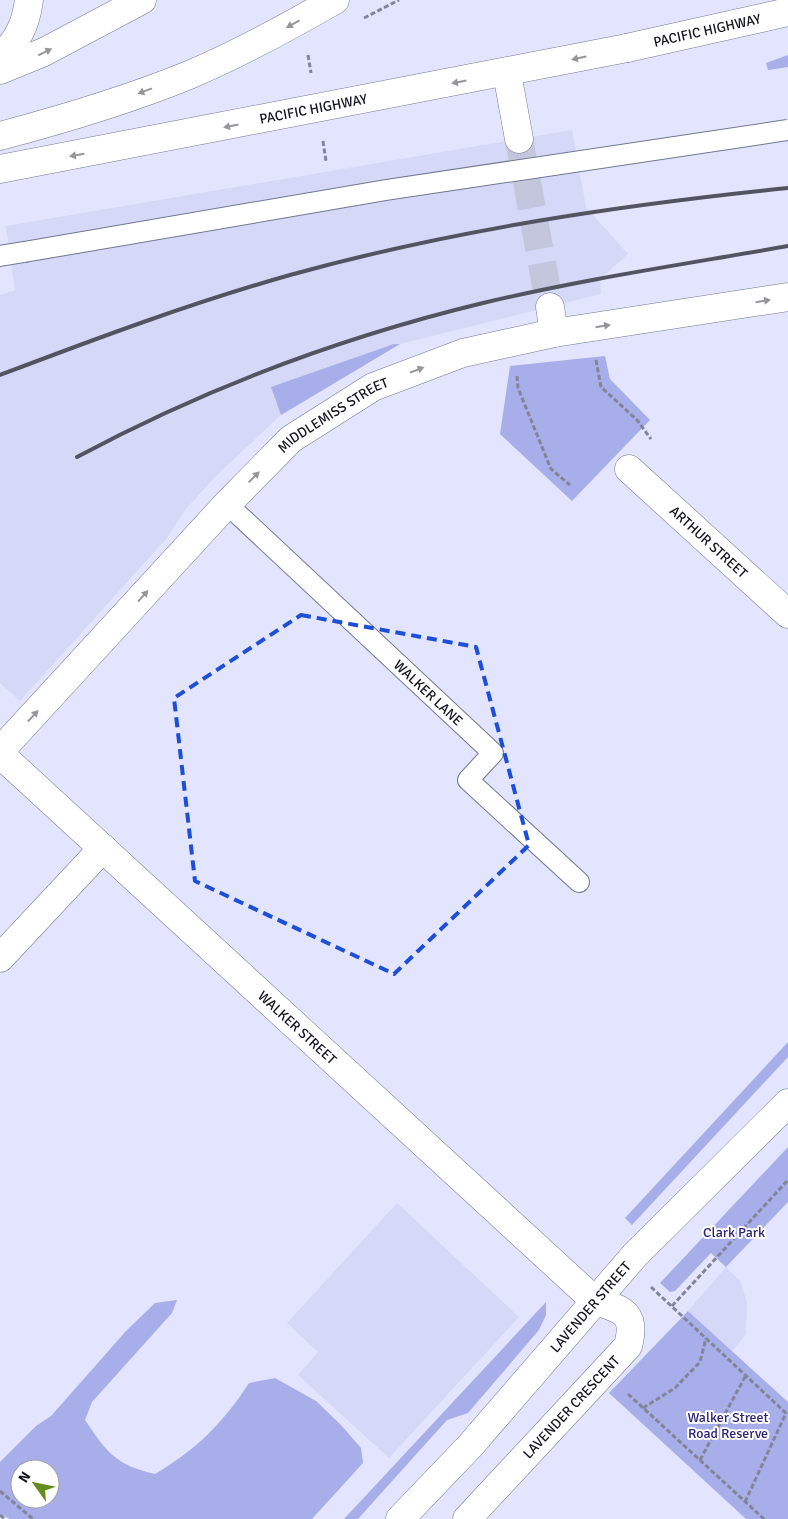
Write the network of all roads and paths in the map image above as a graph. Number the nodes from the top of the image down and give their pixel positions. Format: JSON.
{"nodes":[{"id":1,"x":29,"y":0,"type":"edge"},
{"id":2,"x":142,"y":0,"type":"edge"},
{"id":3,"x":335,"y":0,"type":"edge"},
{"id":4,"x":399,"y":0,"type":"edge"},
{"id":5,"x":377,"y":12,"type":"dead end"},
{"id":6,"x":788,"y":12,"type":"edge"},
{"id":7,"x":788,"y":26,"type":"edge"},
{"id":8,"x":627,"y":48,"type":"junction"},
{"id":9,"x":308,"y":51,"type":"dead end"},
{"id":10,"x":0,"y":57,"type":"edge"},
{"id":11,"x":0,"y":70,"type":"edge"},
{"id":12,"x":507,"y":73,"type":"junction"},
{"id":13,"x":312,"y":77,"type":"dead end"},
{"id":14,"x":788,"y":130,"type":"edge"},
{"id":15,"x":0,"y":136,"type":"edge"},
{"id":16,"x":519,"y":139,"type":"tunnel mouth"},
{"id":17,"x":324,"y":146,"type":"dead end"},
{"id":18,"x":326,"y":161,"type":"dead end"},
{"id":19,"x":0,"y":170,"type":"edge"},
{"id":20,"x":0,"y":256,"type":"edge"},
{"id":21,"x":788,"y":297,"type":"edge"},
{"id":22,"x":596,"y":359,"type":"dead end"},
{"id":23,"x":517,"y":370,"type":"dead end"},
{"id":24,"x":651,"y":439,"type":"dead end"},
{"id":25,"x":630,"y":469,"type":"dead end"},
{"id":26,"x":570,"y":485,"type":"dead end"},
{"id":27,"x":226,"y":504,"type":"junction"},
{"id":28,"x":788,"y":614,"type":"edge"},
{"id":29,"x":0,"y":753,"type":"edge"},
{"id":30,"x":103,"y":848,"type":"junction"},
{"id":31,"x":579,"y":882,"type":"dead end"},
{"id":32,"x":0,"y":958,"type":"edge"},
{"id":33,"x":788,"y":1103,"type":"edge"},
{"id":34,"x":788,"y":1180,"type":"edge"},
{"id":35,"x":650,"y":1286,"type":"dead end"},
{"id":36,"x":594,"y":1300,"type":"junction"},
{"id":37,"x":672,"y":1306,"type":"junction"},
{"id":38,"x":706,"y":1338,"type":"junction"},
{"id":39,"x":604,"y":1372,"type":"junction"},
{"id":40,"x":746,"y":1375,"type":"junction"},
{"id":41,"x":642,"y":1408,"type":"junction"},
{"id":42,"x":787,"y":1414,"type":"edge"},
{"id":43,"x":700,"y":1460,"type":"junction"},
{"id":44,"x":0,"y":1491,"type":"edge"},
{"id":45,"x":745,"y":1502,"type":"junction"},
{"id":46,"x":0,"y":1514,"type":"edge"},
{"id":47,"x":5,"y":1519,"type":"edge"},
{"id":48,"x":33,"y":1519,"type":"edge"},
{"id":49,"x":400,"y":1519,"type":"edge"},
{"id":50,"x":467,"y":1519,"type":"edge"},
{"id":51,"x":764,"y":1519,"type":"edge"}],
"edges":[{"from":1,"to":10,"type":"main road"},
{"from":11,"to":2,"type":"main road","one_way":true},
{"from":3,"to":15,"type":"main road","one_way":true},
{"from":4,"to":5,"type":"path"},
{"from":6,"to":8,"type":"main road","name":"PACIFIC HIGHWAY"},
{"from":7,"to":8,"type":"main road","name":"PACIFIC HIGHWAY"},
{"from":8,"to":12,"type":"main road","name":"PACIFIC HIGHWAY","one_way":true},
{"from":9,"to":13,"type":"path"},
{"from":12,"to":16,"type":"main road"},
{"from":12,"to":19,"type":"main road","name":"PACIFIC HIGHWAY","one_way":true},
{"from":14,"to":20,"type":"lane","bridge":true},
{"from":17,"to":18,"type":"path"},
{"from":27,"to":21,"type":"main road","name":"MIDDLEMISS STREET","one_way":true},
{"from":22,"to":24,"type":"path"},
{"from":23,"to":26,"type":"path"},
{"from":25,"to":28,"type":"main road","name":"ARTHUR STREET"},
{"from":29,"to":27,"type":"main road","name":"MIDDLEMISS STREET","one_way":true},
{"from":27,"to":31,"type":"lane","name":"WALKER LANE"},
{"from":29,"to":30,"type":"main road","name":"WALKER STREET"},
{"from":30,"to":32,"type":"main road"},
{"from":30,"to":36,"type":"main road","name":"WALKER STREET"},
{"from":33,"to":36,"type":"main road","name":"LAVENDER STREET"},
{"from":34,"to":37,"type":"path"},
{"from":35,"to":37,"type":"path"},
{"from":36,"to":39,"type":"main road","name":"LAVENDER CRESCENT"},
{"from":36,"to":49,"type":"main road","name":"LAVENDER STREET"},
{"from":37,"to":38,"type":"path"},
{"from":38,"to":40,"type":"path"},
{"from":38,"to":41,"type":"path"},
{"from":39,"to":41,"type":"path"},
{"from":39,"to":50,"type":"main road","name":"LAVENDER CRESCENT"},
{"from":40,"to":42,"type":"path"},
{"from":40,"to":43,"type":"path"},
{"from":41,"to":43,"type":"path"},
{"from":42,"to":45,"type":"path"},
{"from":43,"to":45,"type":"path"},
{"from":44,"to":48,"type":"path"},
{"from":45,"to":51,"type":"path"},
{"from":46,"to":47,"type":"path"}]}
